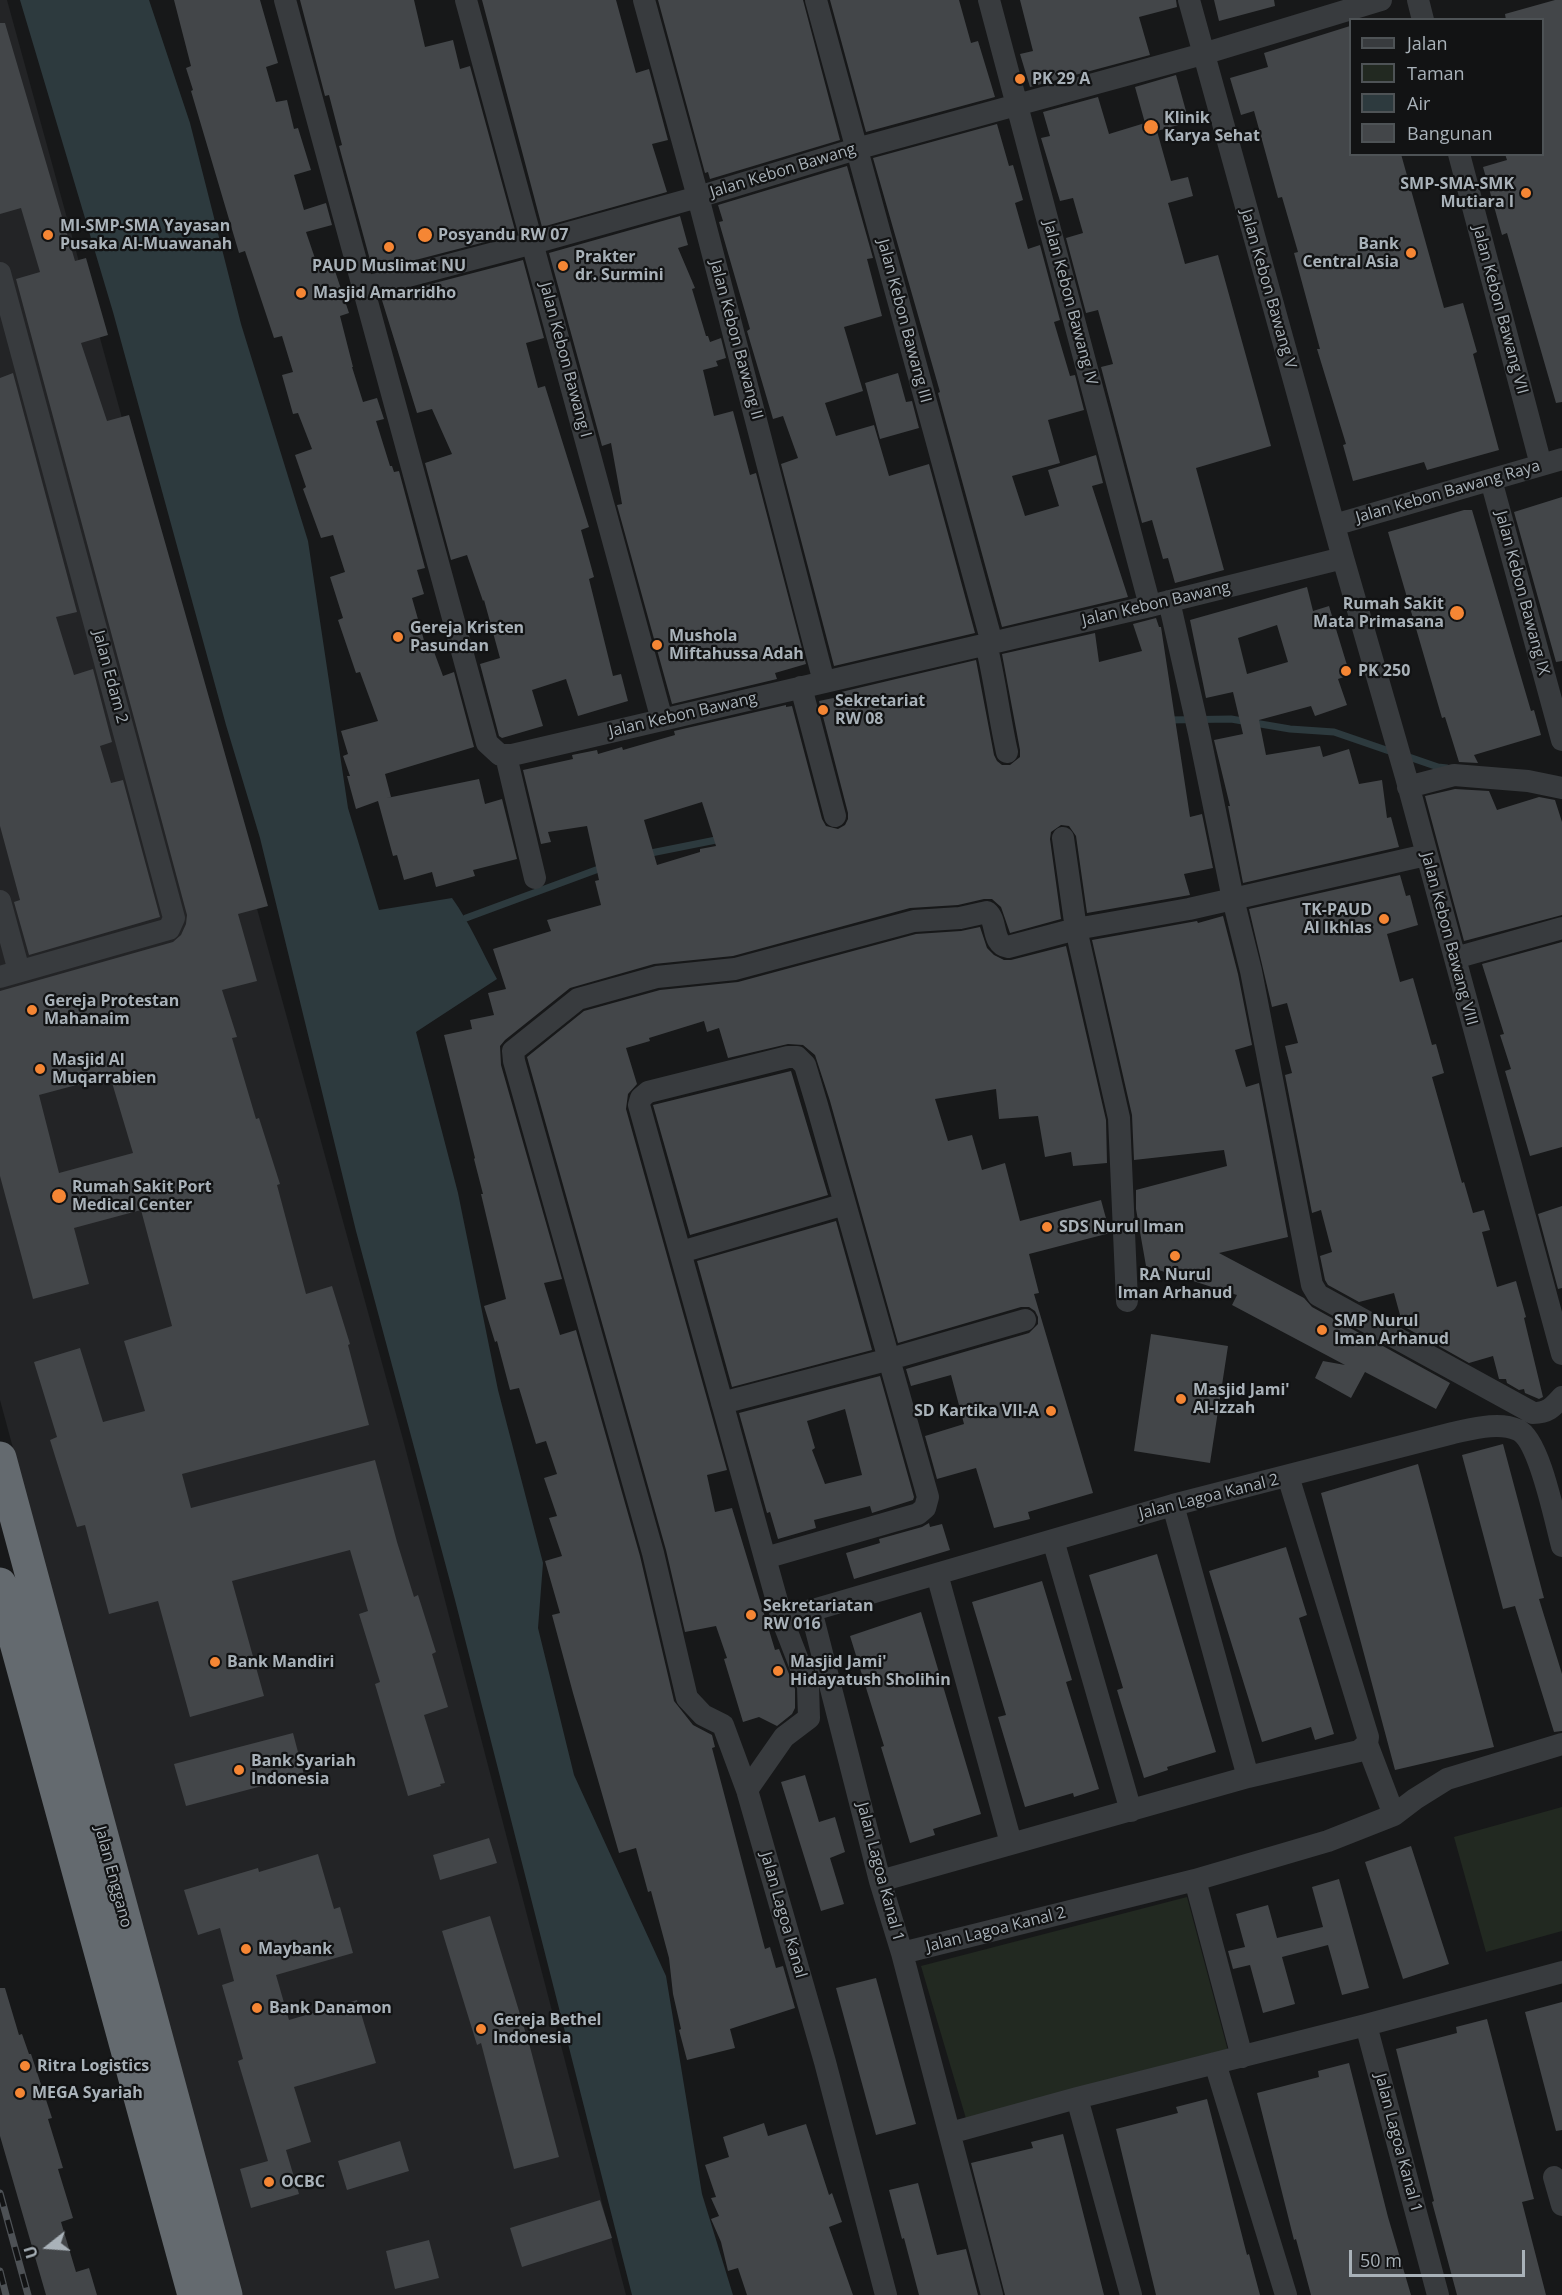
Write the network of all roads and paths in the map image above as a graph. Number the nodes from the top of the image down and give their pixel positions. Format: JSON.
{"nodes":[{"id":1,"x":285,"y":0,"type":"edge"},
{"id":2,"x":466,"y":0,"type":"edge"},
{"id":3,"x":644,"y":0,"type":"edge"},
{"id":4,"x":816,"y":0,"type":"edge"},
{"id":5,"x":989,"y":0,"type":"edge"},
{"id":6,"x":1188,"y":0,"type":"edge"},
{"id":7,"x":1380,"y":0,"type":"edge"},
{"id":8,"x":1418,"y":0,"type":"edge"},
{"id":9,"x":1422,"y":18,"type":"edge"},
{"id":10,"x":1203,"y":54,"type":"junction"},
{"id":11,"x":1018,"y":106,"type":"junction"},
{"id":12,"x":856,"y":149,"type":"junction"},
{"id":13,"x":1460,"y":156,"type":"edge"},
{"id":14,"x":698,"y":196,"type":"junction"},
{"id":15,"x":533,"y":243,"type":"junction"},
{"id":16,"x":0,"y":273,"type":"edge"},
{"id":17,"x":362,"y":288,"type":"junction"},
{"id":18,"x":1552,"y":462,"type":"edge"},
{"id":19,"x":1491,"y":480,"type":"junction"},
{"id":20,"x":1334,"y":525,"type":"junction"},
{"id":21,"x":1343,"y":558,"type":"junction"},
{"id":22,"x":1160,"y":604,"type":"junction"},
{"id":23,"x":989,"y":643,"type":"junction"},
{"id":24,"x":824,"y":682,"type":"junction"},
{"id":25,"x":801,"y":687,"type":"junction"},
{"id":26,"x":662,"y":720,"type":"junction"},
{"id":27,"x":1562,"y":740,"type":"edge"},
{"id":28,"x":1007,"y":752,"type":"dead end"},
{"id":29,"x":506,"y":756,"type":"junction"},
{"id":30,"x":1407,"y":782,"type":"junction"},
{"id":31,"x":1562,"y":788,"type":"edge"},
{"id":32,"x":835,"y":816,"type":"dead end"},
{"id":33,"x":1063,"y":838,"type":"dead end"},
{"id":34,"x":1426,"y":855,"type":"junction"},
{"id":35,"x":535,"y":878,"type":"dead end"},
{"id":36,"x":1233,"y":899,"type":"junction"},
{"id":37,"x":0,"y":901,"type":"edge"},
{"id":38,"x":1562,"y":928,"type":"edge"},
{"id":39,"x":1076,"y":929,"type":"junction"},
{"id":40,"x":1455,"y":958,"type":"junction"},
{"id":41,"x":9,"y":974,"type":"edge"},
{"id":42,"x":845,"y":1204,"type":"junction"},
{"id":43,"x":681,"y":1252,"type":"junction"},
{"id":44,"x":1127,"y":1301,"type":"dead end"},
{"id":45,"x":1025,"y":1320,"type":"dead end"},
{"id":46,"x":1562,"y":1354,"type":"edge"},
{"id":47,"x":890,"y":1359,"type":"junction"},
{"id":48,"x":1562,"y":1396,"type":"edge"},
{"id":49,"x":722,"y":1403,"type":"junction"},
{"id":50,"x":0,"y":1458,"type":"edge"},
{"id":51,"x":1288,"y":1476,"type":"junction"},
{"id":52,"x":1173,"y":1505,"type":"junction"},
{"id":53,"x":1053,"y":1540,"type":"junction"},
{"id":54,"x":1562,"y":1546,"type":"edge"},
{"id":55,"x":765,"y":1558,"type":"junction"},
{"id":56,"x":937,"y":1574,"type":"junction"},
{"id":57,"x":0,"y":1584,"type":"edge"},
{"id":58,"x":811,"y":1610,"type":"junction"},
{"id":59,"x":782,"y":1619,"type":"junction"},
{"id":60,"x":1367,"y":1744,"type":"junction"},
{"id":61,"x":1562,"y":1744,"type":"edge"},
{"id":62,"x":1248,"y":1777,"type":"junction"},
{"id":63,"x":747,"y":1790,"type":"junction"},
{"id":64,"x":1131,"y":1810,"type":"junction"},
{"id":65,"x":1394,"y":1815,"type":"junction"},
{"id":66,"x":1011,"y":1843,"type":"junction"},
{"id":67,"x":1195,"y":1880,"type":"junction"},
{"id":68,"x":880,"y":1881,"type":"junction"},
{"id":69,"x":902,"y":1953,"type":"junction"},
{"id":70,"x":1562,"y":1972,"type":"edge"},
{"id":71,"x":1366,"y":2025,"type":"junction"},
{"id":72,"x":1242,"y":2057,"type":"junction"},
{"id":73,"x":1215,"y":2063,"type":"junction"},
{"id":74,"x":1077,"y":2098,"type":"junction"},
{"id":75,"x":950,"y":2133,"type":"junction"},
{"id":76,"x":1554,"y":2177,"type":"dead end"},
{"id":77,"x":1562,"y":2205,"type":"edge"},
{"id":78,"x":194,"y":2295,"type":"edge"},
{"id":79,"x":226,"y":2295,"type":"edge"},
{"id":80,"x":886,"y":2295,"type":"edge"},
{"id":81,"x":992,"y":2295,"type":"edge"},
{"id":82,"x":1131,"y":2295,"type":"edge"},
{"id":83,"x":1286,"y":2295,"type":"edge"},
{"id":84,"x":1438,"y":2295,"type":"edge"}],
"edges":[{"from":1,"to":17,"type":"street"},
{"from":2,"to":15,"type":"street","name":"Jalan Kebon Bawang I"},
{"from":3,"to":14,"type":"street","name":"Jalan Kebon Bawang II"},
{"from":4,"to":12,"type":"street","name":"Jalan Kebon Bawang III"},
{"from":5,"to":11,"type":"street","name":"Jalan Kebon Bawang IV"},
{"from":6,"to":10,"type":"street","name":"Jalan Kebon Bawang V"},
{"from":7,"to":10,"type":"street"},
{"from":8,"to":9,"type":"street"},
{"from":10,"to":11,"type":"street","name":"Jalan Kebon Bawang"},
{"from":10,"to":20,"type":"street","name":"Jalan Kebon Bawang V"},
{"from":11,"to":12,"type":"street","name":"Jalan Kebon Bawang"},
{"from":11,"to":22,"type":"street","name":"Jalan Kebon Bawang IV"},
{"from":12,"to":14,"type":"street","name":"Jalan Kebon Bawang"},
{"from":12,"to":23,"type":"street","name":"Jalan Kebon Bawang III"},
{"from":13,"to":18,"type":"street","name":"Jalan Kebon Bawang VII"},
{"from":14,"to":15,"type":"street","name":"Jalan Kebon Bawang"},
{"from":14,"to":24,"type":"street","name":"Jalan Kebon Bawang II"},
{"from":15,"to":17,"type":"street","name":"Jalan Kebon Bawang"},
{"from":15,"to":26,"type":"street","name":"Jalan Kebon Bawang I"},
{"from":16,"to":41,"type":"street","name":"Jalan Edam 2"},
{"from":17,"to":29,"type":"street"},
{"from":18,"to":19,"type":"street","name":"Jalan Kebon Bawang Raya"},
{"from":19,"to":20,"type":"street","name":"Jalan Kebon Bawang Raya"},
{"from":19,"to":27,"type":"street","name":"Jalan Kebon Bawang IX"},
{"from":20,"to":21,"type":"street","name":"Jalan Kebon Bawang VIII"},
{"from":21,"to":22,"type":"street","name":"Jalan Kebon Bawang"},
{"from":21,"to":30,"type":"street","name":"Jalan Kebon Bawang VIII"},
{"from":22,"to":23,"type":"street","name":"Jalan Kebon Bawang"},
{"from":22,"to":36,"type":"street","name":"Jalan Kebon Bawang IV"},
{"from":23,"to":24,"type":"street","name":"Jalan Kebon Bawang"},
{"from":23,"to":28,"type":"street","name":"Jalan Kebon Bawang III"},
{"from":24,"to":25,"type":"street","name":"Jalan Kebon Bawang"},
{"from":25,"to":26,"type":"street","name":"Jalan Kebon Bawang"},
{"from":25,"to":32,"type":"street"},
{"from":26,"to":29,"type":"street","name":"Jalan Kebon Bawang"},
{"from":29,"to":35,"type":"street"},
{"from":30,"to":31,"type":"street"},
{"from":30,"to":34,"type":"street","name":"Jalan Kebon Bawang VIII"},
{"from":33,"to":39,"type":"street"},
{"from":34,"to":36,"type":"street"},
{"from":34,"to":40,"type":"street","name":"Jalan Kebon Bawang VIII"},
{"from":36,"to":39,"type":"street"},
{"from":36,"to":48,"type":"street","name":"Jalan Kebon Bawang IV"},
{"from":37,"to":41,"type":"street"},
{"from":38,"to":40,"type":"street"},
{"from":39,"to":44,"type":"street"},
{"from":39,"to":63,"type":"street","name":"Jalan Lagoa Kanal"},
{"from":40,"to":46,"type":"street","name":"Jalan Kebon Bawang VIII"},
{"from":42,"to":43,"type":"street"},
{"from":42,"to":43,"type":"street"},
{"from":42,"to":47,"type":"street"},
{"from":43,"to":49,"type":"street"},
{"from":45,"to":47,"type":"street"},
{"from":47,"to":49,"type":"street"},
{"from":47,"to":55,"type":"street"},
{"from":49,"to":55,"type":"street"},
{"from":50,"to":79,"type":"highway","name":"Jalan Enggano"},
{"from":51,"to":52,"type":"street","name":"Jalan Lagoa Kanal 2"},
{"from":51,"to":54,"type":"street","name":"Jalan Lagoa Kanal 2"},
{"from":51,"to":60,"type":"street"},
{"from":52,"to":53,"type":"street","name":"Jalan Lagoa Kanal 2"},
{"from":52,"to":62,"type":"street"},
{"from":53,"to":56,"type":"street","name":"Jalan Lagoa Kanal 2"},
{"from":53,"to":64,"type":"street"},
{"from":55,"to":59,"type":"street"},
{"from":56,"to":58,"type":"street","name":"Jalan Lagoa Kanal 2"},
{"from":56,"to":66,"type":"street"},
{"from":57,"to":78,"type":"highway","name":"Jalan Enggano"},
{"from":58,"to":59,"type":"street","name":"Jalan Lagoa Kanal 2"},
{"from":58,"to":68,"type":"street","name":"Jalan Lagoa Kanal 1"},
{"from":59,"to":63,"type":"street"},
{"from":60,"to":62,"type":"street"},
{"from":60,"to":65,"type":"street"},
{"from":61,"to":65,"type":"street","name":"Jalan Lagoa Kanal 2"},
{"from":62,"to":64,"type":"street"},
{"from":63,"to":80,"type":"street","name":"Jalan Lagoa Kanal"},
{"from":64,"to":66,"type":"street"},
{"from":65,"to":67,"type":"street","name":"Jalan Lagoa Kanal 2"},
{"from":66,"to":68,"type":"street"},
{"from":67,"to":69,"type":"street","name":"Jalan Lagoa Kanal 2"},
{"from":67,"to":72,"type":"street"},
{"from":68,"to":69,"type":"street","name":"Jalan Lagoa Kanal 1"},
{"from":69,"to":75,"type":"street","name":"Jalan Lagoa Kanal 1"},
{"from":70,"to":71,"type":"street"},
{"from":71,"to":72,"type":"street"},
{"from":71,"to":84,"type":"street","name":"Jalan Lagoa Kanal 1"},
{"from":72,"to":73,"type":"street"},
{"from":73,"to":74,"type":"street"},
{"from":73,"to":83,"type":"street"},
{"from":74,"to":75,"type":"street"},
{"from":74,"to":82,"type":"street"},
{"from":75,"to":81,"type":"street","name":"Jalan Lagoa Kanal 1"},
{"from":76,"to":77,"type":"street"}]}
